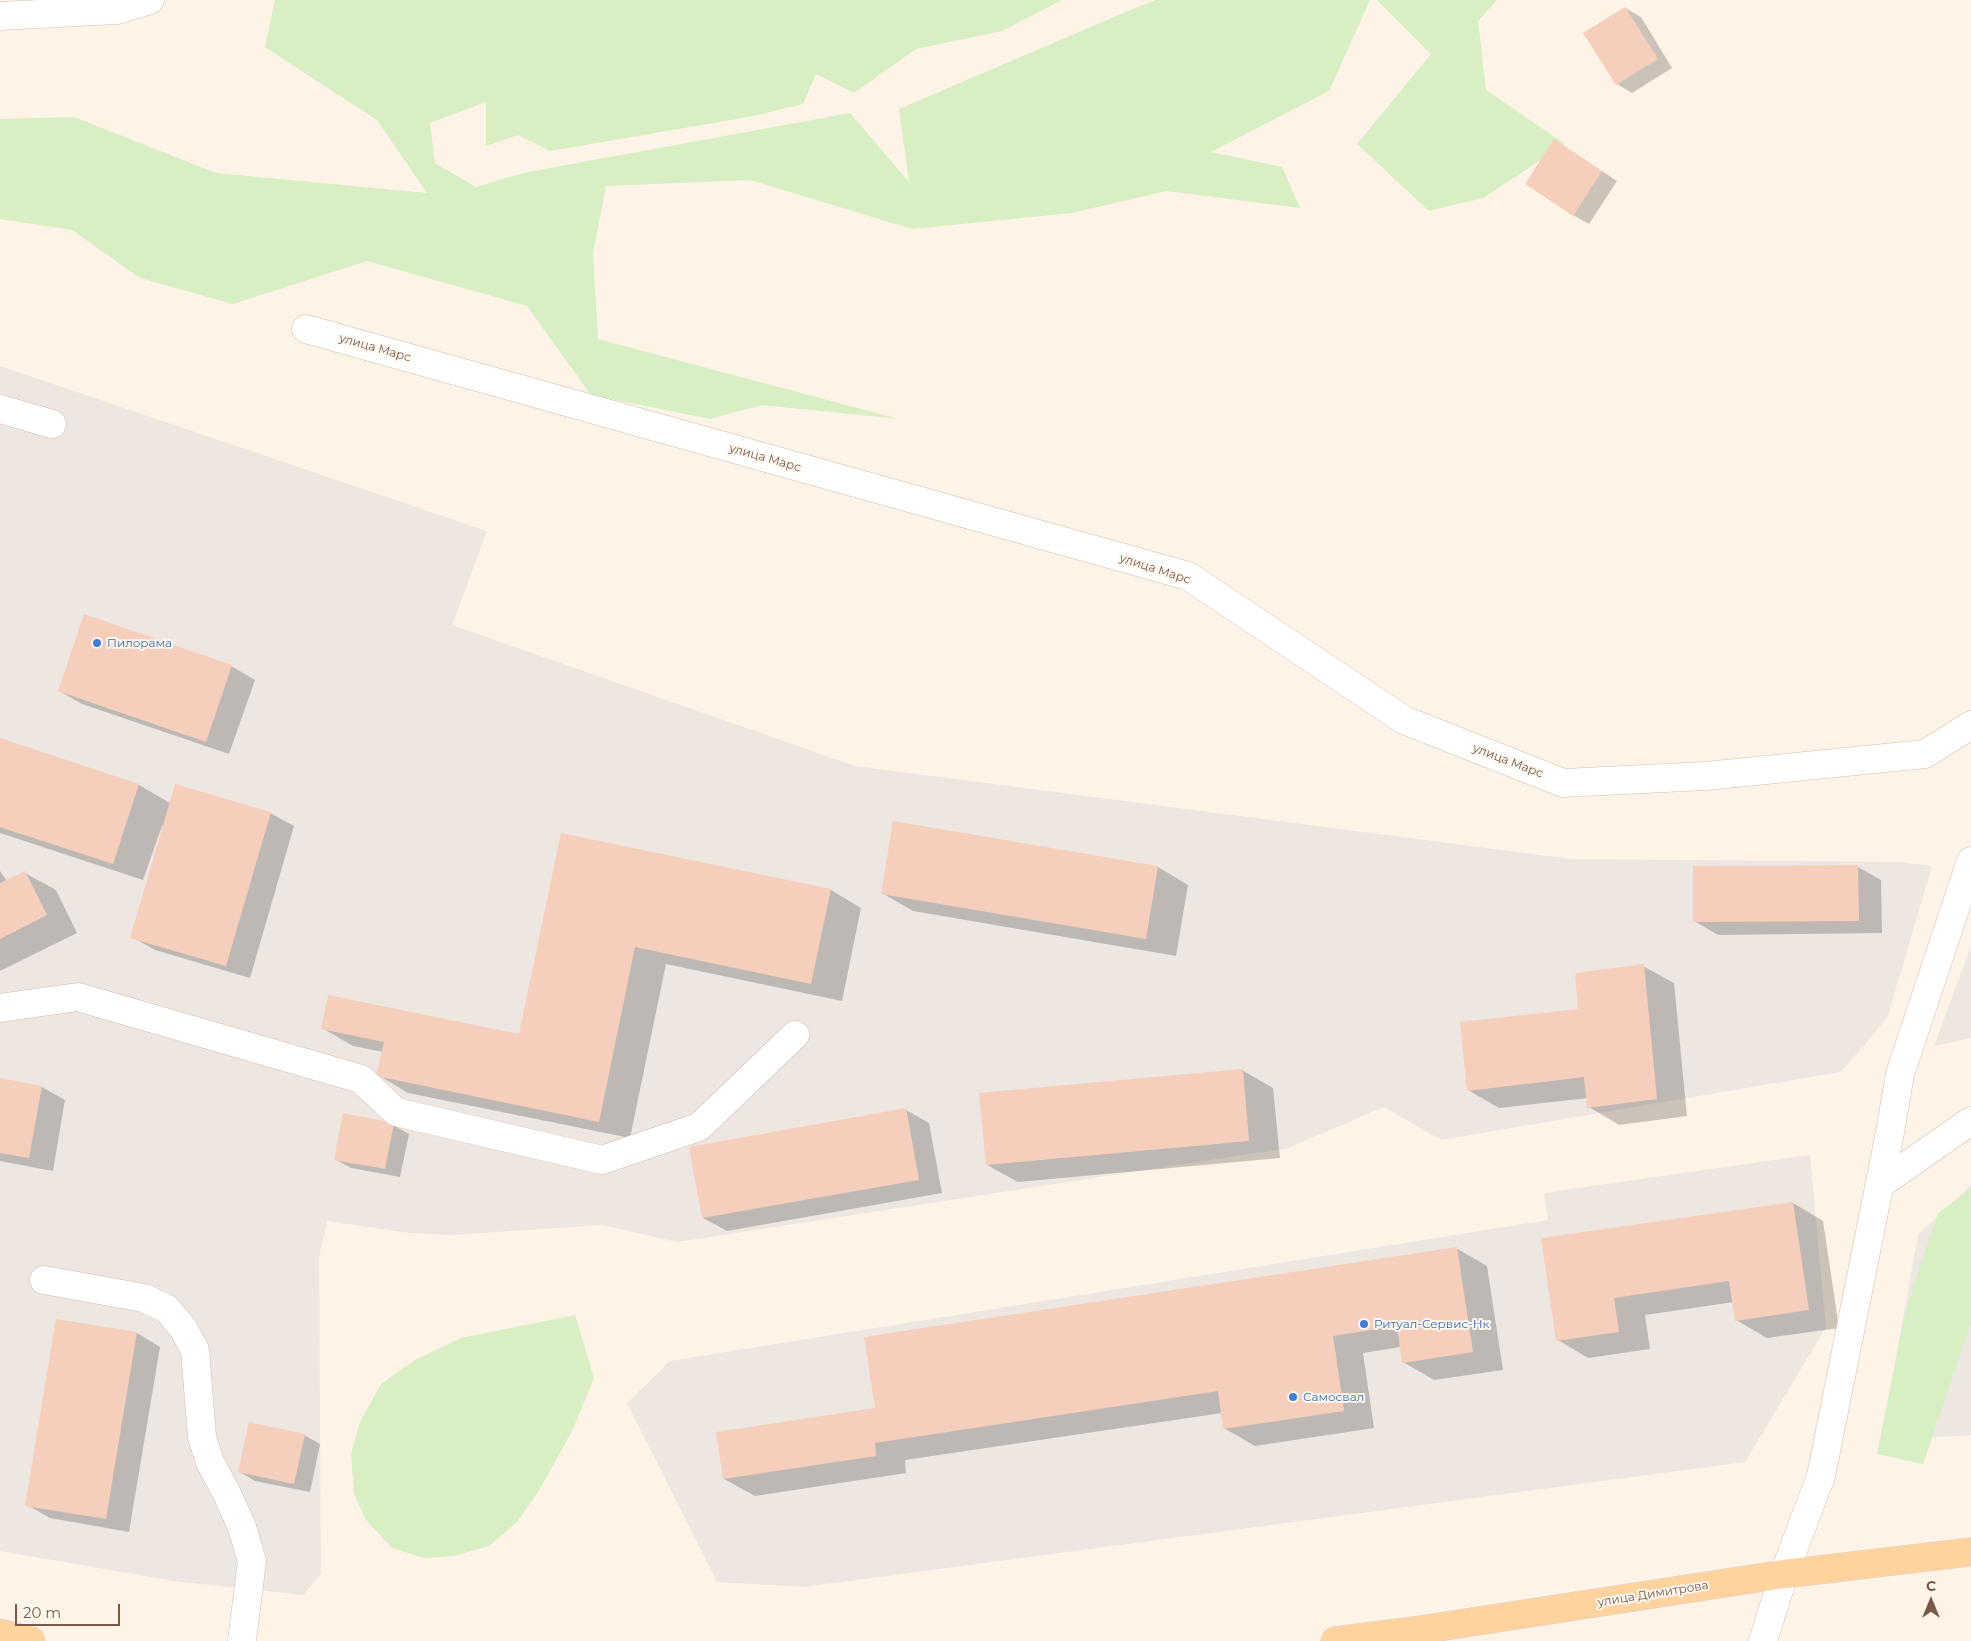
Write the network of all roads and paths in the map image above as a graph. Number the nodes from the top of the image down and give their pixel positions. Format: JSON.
{"nodes":[{"id":1,"x":150,"y":0,"type":"edge"},
{"id":2,"x":0,"y":16,"type":"edge"},
{"id":3,"x":306,"y":329,"type":"dead end"},
{"id":4,"x":0,"y":409,"type":"edge"},
{"id":5,"x":52,"y":424,"type":"dead end"},
{"id":6,"x":1971,"y":725,"type":"edge"},
{"id":7,"x":1971,"y":861,"type":"edge"},
{"id":8,"x":0,"y":1008,"type":"edge"},
{"id":9,"x":795,"y":1035,"type":"dead end"},
{"id":10,"x":1971,"y":1121,"type":"edge"},
{"id":11,"x":1878,"y":1184,"type":"junction"},
{"id":12,"x":44,"y":1280,"type":"dead end"},
{"id":13,"x":1971,"y":1552,"type":"edge"},
{"id":14,"x":1784,"y":1574,"type":"junction"},
{"id":15,"x":0,"y":1633,"type":"edge"},
{"id":16,"x":1419,"y":1636,"type":"edge"},
{"id":17,"x":32,"y":1641,"type":"edge"},
{"id":18,"x":242,"y":1641,"type":"edge"},
{"id":19,"x":1335,"y":1641,"type":"edge"},
{"id":20,"x":1763,"y":1641,"type":"edge"}],
"edges":[{"from":1,"to":2,"type":"street"},
{"from":3,"to":6,"type":"street","name":"улица Марс"},
{"from":4,"to":5,"type":"street"},
{"from":7,"to":11,"type":"street"},
{"from":8,"to":9,"type":"street"},
{"from":10,"to":11,"type":"street"},
{"from":11,"to":14,"type":"street"},
{"from":12,"to":18,"type":"street"},
{"from":13,"to":14,"type":"main road","name":"улица Димитрова"},
{"from":14,"to":16,"type":"main road","name":"улица Димитрова"},
{"from":14,"to":20,"type":"street"},
{"from":15,"to":17,"type":"main road"},
{"from":16,"to":19,"type":"main road","name":"улица Димитрова"}]}
